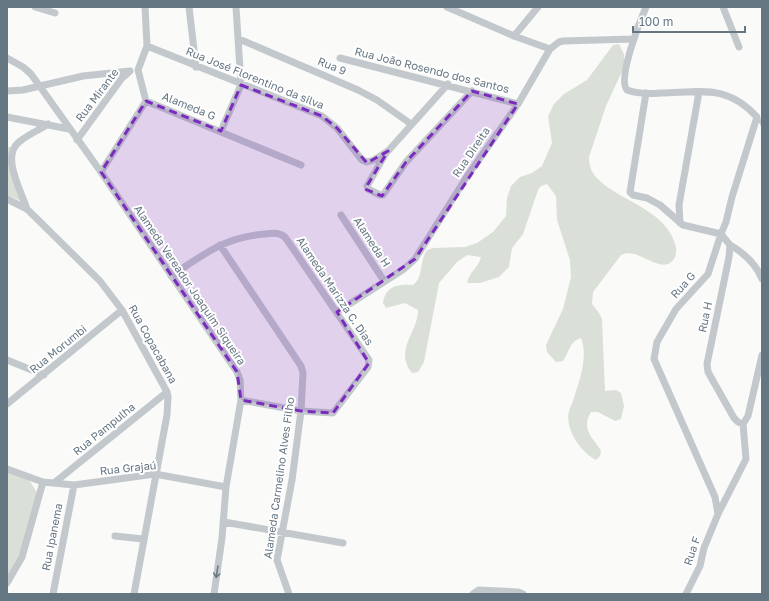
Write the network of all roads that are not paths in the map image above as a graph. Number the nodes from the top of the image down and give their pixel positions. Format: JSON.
{"nodes":[{"id":1,"x":35,"y":7,"type":"edge"},
{"id":2,"x":145,"y":7,"type":"edge"},
{"id":3,"x":189,"y":7,"type":"edge"},
{"id":4,"x":236,"y":7,"type":"edge"},
{"id":5,"x":447,"y":7,"type":"edge"},
{"id":6,"x":538,"y":7,"type":"edge"},
{"id":7,"x":646,"y":7,"type":"edge"},
{"id":8,"x":723,"y":7,"type":"edge"},
{"id":9,"x":55,"y":13,"type":"dead end"},
{"id":10,"x":514,"y":36,"type":"junction"},
{"id":11,"x":239,"y":39,"type":"junction"},
{"id":12,"x":633,"y":39,"type":"junction"},
{"id":13,"x":147,"y":46,"type":"junction"},
{"id":14,"x":739,"y":47,"type":"dead end"},
{"id":15,"x":550,"y":49,"type":"junction"},
{"id":16,"x":7,"y":58,"type":"edge"},
{"id":17,"x":340,"y":58,"type":"dead end"},
{"id":18,"x":196,"y":67,"type":"junction"},
{"id":19,"x":134,"y":70,"type":"junction"},
{"id":20,"x":448,"y":84,"type":"junction"},
{"id":21,"x":241,"y":85,"type":"junction"},
{"id":22,"x":40,"y":87,"type":"junction"},
{"id":23,"x":7,"y":91,"type":"edge"},
{"id":24,"x":472,"y":91,"type":"junction"},
{"id":25,"x":699,"y":92,"type":"junction"},
{"id":26,"x":646,"y":93,"type":"junction"},
{"id":27,"x":146,"y":100,"type":"junction"},
{"id":28,"x":518,"y":104,"type":"junction"},
{"id":29,"x":7,"y":117,"type":"edge"},
{"id":30,"x":757,"y":117,"type":"junction"},
{"id":31,"x":48,"y":124,"type":"junction"},
{"id":32,"x":411,"y":124,"type":"junction"},
{"id":33,"x":762,"y":124,"type":"edge"},
{"id":34,"x":70,"y":129,"type":"junction"},
{"id":35,"x":221,"y":131,"type":"junction"},
{"id":36,"x":77,"y":140,"type":"junction"},
{"id":37,"x":388,"y":151,"type":"junction"},
{"id":38,"x":301,"y":165,"type":"dead end"},
{"id":39,"x":101,"y":172,"type":"junction"},
{"id":40,"x":7,"y":199,"type":"edge"},
{"id":41,"x":27,"y":209,"type":"junction"},
{"id":42,"x":341,"y":215,"type":"dead end"},
{"id":43,"x":680,"y":224,"type":"junction"},
{"id":44,"x":721,"y":234,"type":"junction"},
{"id":45,"x":220,"y":245,"type":"junction"},
{"id":46,"x":730,"y":245,"type":"junction"},
{"id":47,"x":171,"y":276,"type":"junction"},
{"id":48,"x":762,"y":279,"type":"edge"},
{"id":49,"x":384,"y":281,"type":"junction"},
{"id":50,"x":122,"y":310,"type":"junction"},
{"id":51,"x":337,"y":312,"type":"junction"},
{"id":52,"x":762,"y":355,"type":"edge"},
{"id":53,"x":7,"y":360,"type":"edge"},
{"id":54,"x":44,"y":375,"type":"junction"},
{"id":55,"x":166,"y":392,"type":"junction"},
{"id":56,"x":241,"y":400,"type":"junction"},
{"id":57,"x":7,"y":404,"type":"edge"},
{"id":58,"x":301,"y":411,"type":"junction"},
{"id":59,"x":743,"y":424,"type":"junction"},
{"id":60,"x":7,"y":468,"type":"edge"},
{"id":61,"x":155,"y":474,"type":"junction"},
{"id":62,"x":43,"y":482,"type":"junction"},
{"id":63,"x":54,"y":483,"type":"junction"},
{"id":64,"x":74,"y":485,"type":"junction"},
{"id":65,"x":226,"y":486,"type":"junction"},
{"id":66,"x":718,"y":514,"type":"junction"},
{"id":67,"x":224,"y":522,"type":"junction"},
{"id":68,"x":281,"y":533,"type":"junction"},
{"id":69,"x":115,"y":536,"type":"dead end"},
{"id":70,"x":143,"y":539,"type":"junction"},
{"id":71,"x":343,"y":543,"type":"dead end"},
{"id":72,"x":7,"y":583,"type":"edge"},
{"id":73,"x":476,"y":592,"type":"edge"},
{"id":74,"x":53,"y":594,"type":"edge"},
{"id":75,"x":134,"y":594,"type":"edge"},
{"id":76,"x":214,"y":594,"type":"edge"},
{"id":77,"x":289,"y":594,"type":"edge"},
{"id":78,"x":523,"y":594,"type":"edge"},
{"id":79,"x":686,"y":594,"type":"edge"}],
"edges":[{"from":1,"to":9,"type":"street"},
{"from":2,"to":13,"type":"street"},
{"from":3,"to":18,"type":"street"},
{"from":4,"to":11,"type":"street"},
{"from":5,"to":10,"type":"street"},
{"from":6,"to":10,"type":"street"},
{"from":7,"to":12,"type":"street"},
{"from":8,"to":14,"type":"street"},
{"from":10,"to":15,"type":"street"},
{"from":11,"to":21,"type":"street"},
{"from":11,"to":32,"type":"street","name":"Rua 9"},
{"from":12,"to":15,"type":"street"},
{"from":12,"to":26,"type":"street"},
{"from":13,"to":18,"type":"street","name":"Rua José Florentino da silva"},
{"from":13,"to":19,"type":"street"},
{"from":15,"to":28,"type":"street","name":"Rua Direita"},
{"from":16,"to":22,"type":"street","name":"Alameda Vereador Joaquim Siqueira"},
{"from":17,"to":20,"type":"street","name":"Rua João Rosendo dos Santos"},
{"from":18,"to":21,"type":"street","name":"Rua José Florentino da silva"},
{"from":19,"to":22,"type":"street"},
{"from":19,"to":27,"type":"street"},
{"from":19,"to":36,"type":"street","name":"Rua Mirante"},
{"from":20,"to":24,"type":"street","name":"Rua João Rosendo dos Santos"},
{"from":20,"to":32,"type":"street","name":"Rua José Florentino da silva"},
{"from":21,"to":35,"type":"street"},
{"from":21,"to":37,"type":"street","name":"Rua José Florentino da silva"},
{"from":22,"to":23,"type":"street"},
{"from":22,"to":34,"type":"street","name":"Alameda Vereador Joaquim Siqueira"},
{"from":24,"to":28,"type":"street","name":"Rua João Rosendo dos Santos"},
{"from":24,"to":37,"type":"street"},
{"from":25,"to":26,"type":"street"},
{"from":25,"to":30,"type":"street"},
{"from":25,"to":43,"type":"street"},
{"from":26,"to":43,"type":"street"},
{"from":27,"to":35,"type":"street","name":"Alameda G"},
{"from":27,"to":39,"type":"street","name":"Alameda G"},
{"from":28,"to":49,"type":"street","name":"Rua Direita"},
{"from":29,"to":31,"type":"street","name":"Rua Mirante"},
{"from":30,"to":33,"type":"lane"},
{"from":30,"to":44,"type":"street"},
{"from":31,"to":34,"type":"street","name":"Rua Mirante"},
{"from":31,"to":41,"type":"street"},
{"from":32,"to":37,"type":"street","name":"Rua José Florentino da silva"},
{"from":34,"to":36,"type":"street","name":"Alameda Vereador Joaquim Siqueira"},
{"from":35,"to":38,"type":"street","name":"Alameda G"},
{"from":36,"to":39,"type":"street","name":"Alameda Vereador Joaquim Siqueira"},
{"from":39,"to":47,"type":"street","name":"Alameda Vereador Joaquim Siqueira"},
{"from":40,"to":41,"type":"street","name":"Rua Copacabana"},
{"from":41,"to":50,"type":"street","name":"Rua Copacabana"},
{"from":42,"to":49,"type":"street","name":"Alameda H"},
{"from":43,"to":44,"type":"street"},
{"from":44,"to":46,"type":"street"},
{"from":44,"to":66,"type":"street","name":"Rua G"},
{"from":45,"to":47,"type":"street"},
{"from":45,"to":51,"type":"street","name":"Alameda Marizza C. Dias"},
{"from":45,"to":58,"type":"street","name":"Alameda Carmelino Alves Filho"},
{"from":46,"to":48,"type":"street"},
{"from":46,"to":59,"type":"street","name":"Rua H"},
{"from":47,"to":56,"type":"street","name":"Alameda Vereador Joaquim Siqueira"},
{"from":49,"to":51,"type":"street","name":"Rua Direita"},
{"from":50,"to":54,"type":"street","name":"Rua Morumbi"},
{"from":50,"to":55,"type":"street","name":"Rua Copacabana"},
{"from":51,"to":58,"type":"street","name":"Alameda Marizza C. Dias"},
{"from":52,"to":59,"type":"street"},
{"from":53,"to":54,"type":"street"},
{"from":54,"to":57,"type":"street","name":"Rua Morumbi"},
{"from":55,"to":61,"type":"street","name":"Rua Copacabana"},
{"from":55,"to":63,"type":"street","name":"Rua Pampulha"},
{"from":56,"to":58,"type":"street"},
{"from":56,"to":65,"type":"street","name":"Alameda Vereador Joaquim Siqueira"},
{"from":58,"to":68,"type":"street","name":"Alameda Carmelino Alves Filho"},
{"from":59,"to":66,"type":"street"},
{"from":60,"to":62,"type":"street","name":"Rua Grajaú"},
{"from":61,"to":64,"type":"street","name":"Rua Grajaú"},
{"from":61,"to":65,"type":"street","name":"Rua Grajaú"},
{"from":61,"to":70,"type":"street","name":"Rua Copacabana"},
{"from":62,"to":63,"type":"street","name":"Rua Grajaú"},
{"from":62,"to":72,"type":"street"},
{"from":63,"to":64,"type":"street","name":"Rua Grajaú"},
{"from":64,"to":74,"type":"street","name":"Rua Ipanema"},
{"from":65,"to":67,"type":"street","name":"Alameda Vereador Joaquim Siqueira"},
{"from":66,"to":79,"type":"street","name":"Rua F"},
{"from":67,"to":68,"type":"street"},
{"from":67,"to":76,"type":"street","name":"Alameda Vereador Joaquim Siqueira","one_way":true},
{"from":68,"to":71,"type":"street"},
{"from":68,"to":77,"type":"street","name":"Alameda Carmelino Alves Filho"},
{"from":69,"to":70,"type":"street"},
{"from":70,"to":75,"type":"street","name":"Rua Copacabana"},
{"from":73,"to":78,"type":"street"}]}
